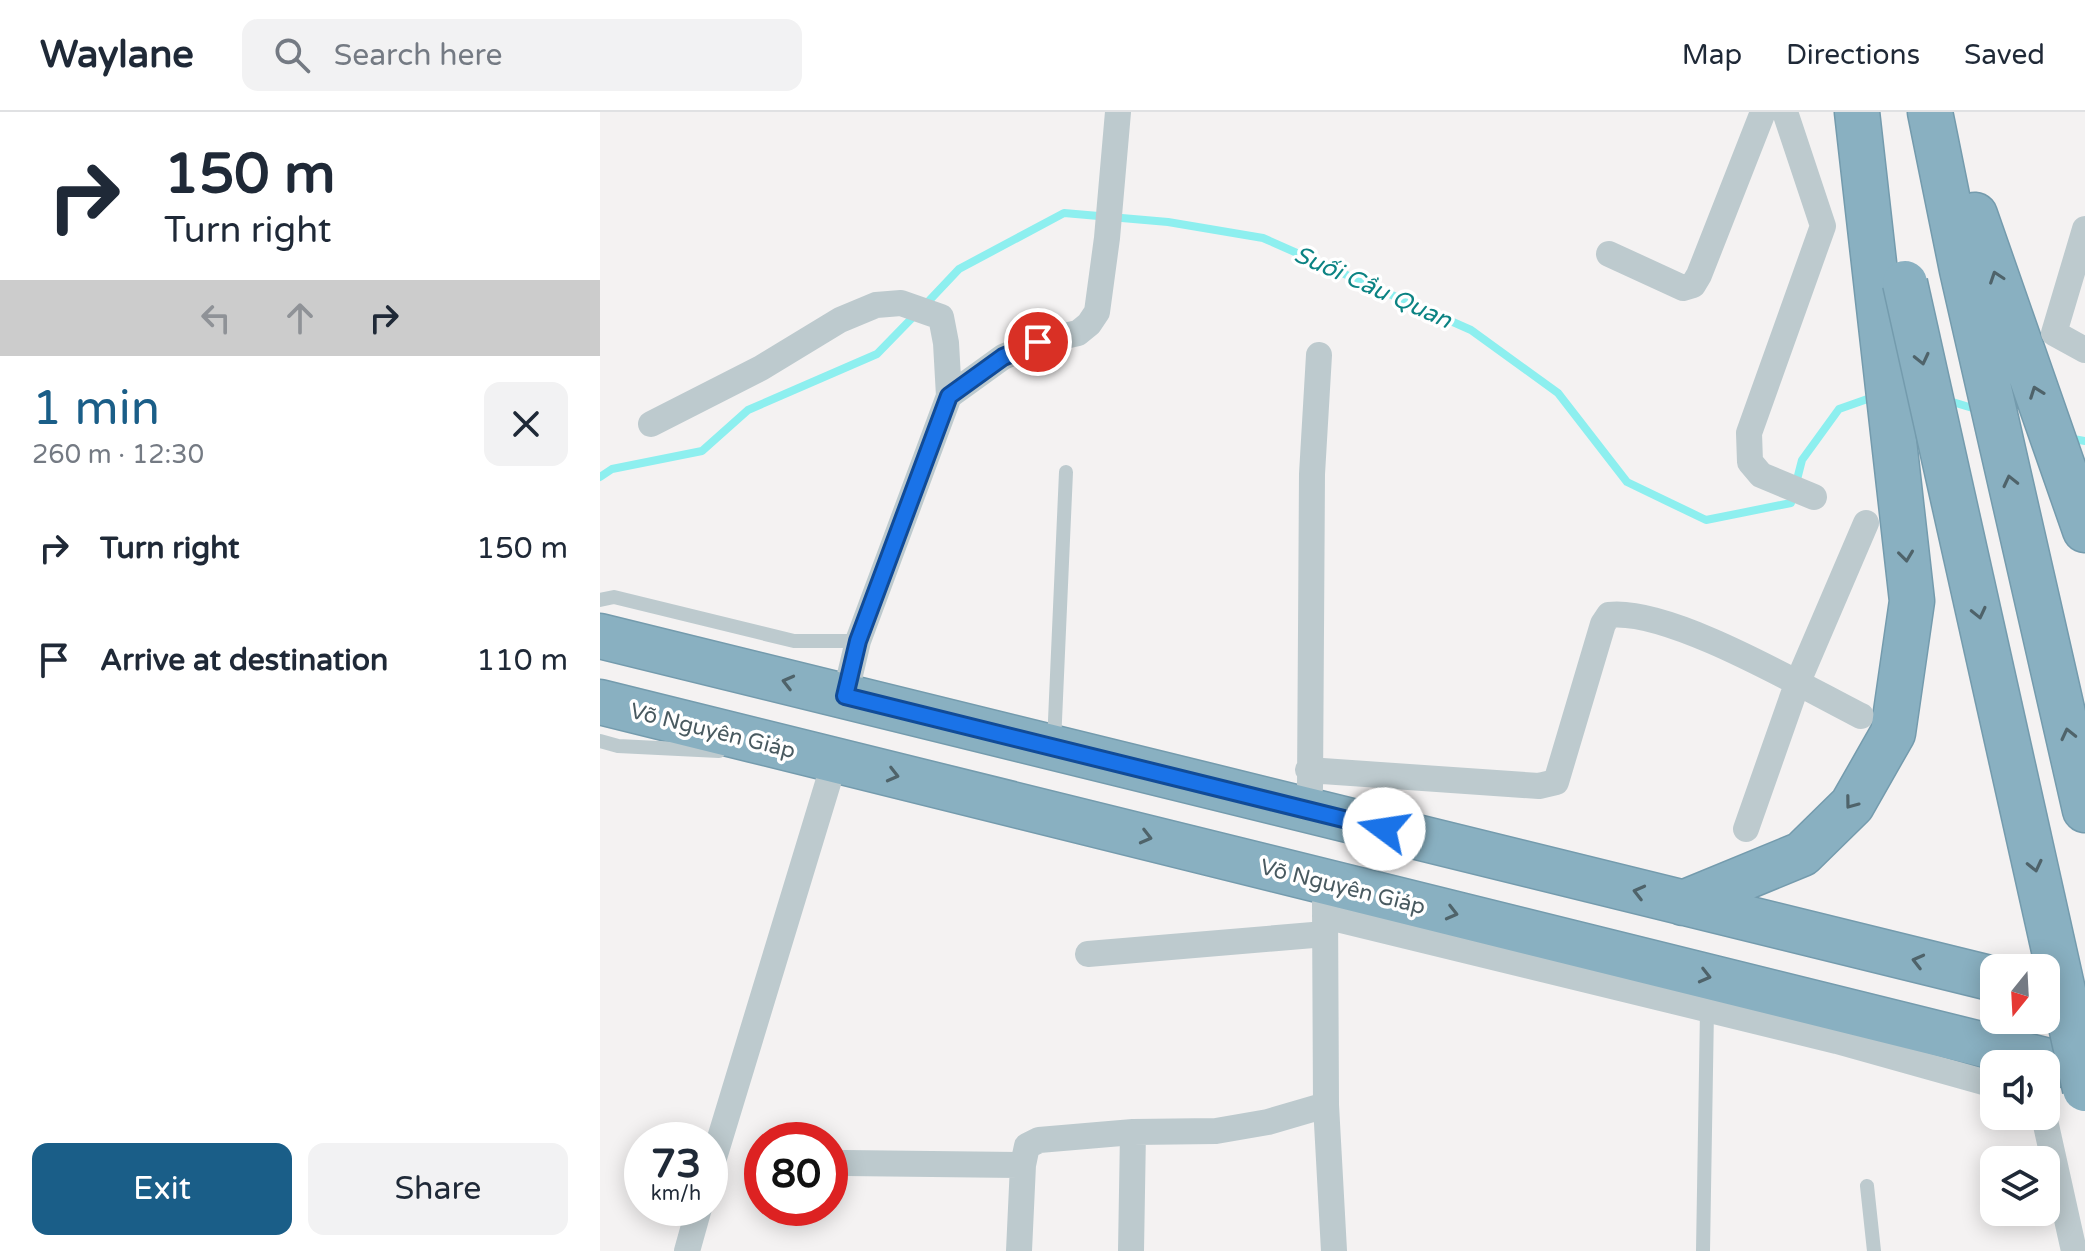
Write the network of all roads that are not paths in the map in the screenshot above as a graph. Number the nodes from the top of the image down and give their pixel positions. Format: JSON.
{"nodes":[{"id":1,"x":1118,"y":112,"type":"edge"},
{"id":2,"x":1763,"y":112,"type":"edge"},
{"id":3,"x":1785,"y":112,"type":"edge"},
{"id":4,"x":1857,"y":112,"type":"edge"},
{"id":5,"x":1865,"y":112,"type":"edge"},
{"id":6,"x":1930,"y":112,"type":"edge"},
{"id":7,"x":1941,"y":112,"type":"edge"},
{"id":8,"x":2085,"y":229,"type":"edge"},
{"id":9,"x":1609,"y":254,"type":"dead end"},
{"id":10,"x":2085,"y":350,"type":"edge"},
{"id":11,"x":1319,"y":355,"type":"dead end"},
{"id":12,"x":949,"y":396,"type":"junction"},
{"id":13,"x":651,"y":424,"type":"dead end"},
{"id":14,"x":1066,"y":472,"type":"dead end"},
{"id":15,"x":1814,"y":497,"type":"dead end"},
{"id":16,"x":1866,"y":523,"type":"dead end"},
{"id":17,"x":2085,"y":530,"type":"edge"},
{"id":18,"x":600,"y":600,"type":"edge"},
{"id":19,"x":600,"y":636,"type":"edge"},
{"id":20,"x":858,"y":641,"type":"junction"},
{"id":21,"x":1797,"y":684,"type":"junction"},
{"id":22,"x":845,"y":696,"type":"junction"},
{"id":23,"x":600,"y":702,"type":"edge"},
{"id":24,"x":1861,"y":716,"type":"dead end"},
{"id":25,"x":600,"y":741,"type":"edge"},
{"id":26,"x":1054,"y":747,"type":"junction"},
{"id":27,"x":833,"y":766,"type":"junction"},
{"id":28,"x":1310,"y":791,"type":"junction"},
{"id":29,"x":2085,"y":810,"type":"edge"},
{"id":30,"x":1746,"y":829,"type":"dead end"},
{"id":31,"x":1683,"y":903,"type":"junction"},
{"id":32,"x":1325,"y":911,"type":"junction"},
{"id":33,"x":1088,"y":954,"type":"dead end"},
{"id":34,"x":1980,"y":976,"type":"edge"},
{"id":35,"x":2060,"y":996,"type":"edge"},
{"id":36,"x":2085,"y":1002,"type":"edge"},
{"id":37,"x":1707,"y":1010,"type":"junction"},
{"id":38,"x":2085,"y":1070,"type":"edge"},
{"id":39,"x":1980,"y":1081,"type":"edge"},
{"id":40,"x":2085,"y":1089,"type":"edge"},
{"id":41,"x":1326,"y":1105,"type":"junction"},
{"id":42,"x":725,"y":1122,"type":"edge"},
{"id":43,"x":2047,"y":1130,"type":"edge"},
{"id":44,"x":1133,"y":1132,"type":"junction"},
{"id":45,"x":848,"y":1163,"type":"edge"},
{"id":46,"x":1023,"y":1165,"type":"junction"},
{"id":47,"x":1867,"y":1186,"type":"dead end"},
{"id":48,"x":694,"y":1226,"type":"edge"},
{"id":49,"x":687,"y":1251,"type":"edge"},
{"id":50,"x":1019,"y":1251,"type":"edge"},
{"id":51,"x":1131,"y":1251,"type":"edge"},
{"id":52,"x":1334,"y":1251,"type":"edge"},
{"id":53,"x":1703,"y":1251,"type":"edge"},
{"id":54,"x":1874,"y":1251,"type":"edge"},
{"id":55,"x":2074,"y":1251,"type":"edge"}],
"edges":[{"from":1,"to":12,"type":"street"},
{"from":2,"to":9,"type":"street"},
{"from":3,"to":15,"type":"street"},
{"from":4,"to":31,"type":"highway","one_way":true},
{"from":5,"to":40,"type":"highway","one_way":true,"bridge":true},
{"from":29,"to":6,"type":"highway","one_way":true},
{"from":17,"to":7,"type":"highway","one_way":true},
{"from":8,"to":10,"type":"street"},
{"from":11,"to":28,"type":"street"},
{"from":12,"to":13,"type":"street"},
{"from":12,"to":20,"type":"street"},
{"from":14,"to":26,"type":"lane"},
{"from":16,"to":21,"type":"street"},
{"from":18,"to":20,"type":"lane"},
{"from":22,"to":19,"type":"highway","one_way":true},
{"from":20,"to":22,"type":"street"},
{"from":21,"to":24,"type":"street"},
{"from":21,"to":28,"type":"street"},
{"from":21,"to":30,"type":"street"},
{"from":22,"to":26,"type":"highway"},
{"from":23,"to":27,"type":"highway","name":"Võ Nguyên Giáp"},
{"from":25,"to":27,"type":"lane"},
{"from":26,"to":28,"type":"highway"},
{"from":27,"to":32,"type":"highway","name":"Võ Nguyên Giáp","one_way":true},
{"from":27,"to":42,"type":"street"},
{"from":31,"to":28,"type":"highway","one_way":true},
{"from":34,"to":31,"type":"highway","one_way":true},
{"from":32,"to":33,"type":"street"},
{"from":32,"to":37,"type":"street"},
{"from":32,"to":38,"type":"highway","name":"Võ Nguyên Giáp","one_way":true},
{"from":32,"to":41,"type":"street"},
{"from":35,"to":36,"type":"highway"},
{"from":37,"to":39,"type":"street"},
{"from":37,"to":53,"type":"lane"},
{"from":41,"to":44,"type":"street"},
{"from":41,"to":52,"type":"street"},
{"from":43,"to":55,"type":"street"},
{"from":44,"to":46,"type":"street"},
{"from":44,"to":51,"type":"street"},
{"from":45,"to":46,"type":"street"},
{"from":46,"to":50,"type":"street"},
{"from":47,"to":54,"type":"lane"},
{"from":48,"to":49,"type":"street"}]}
